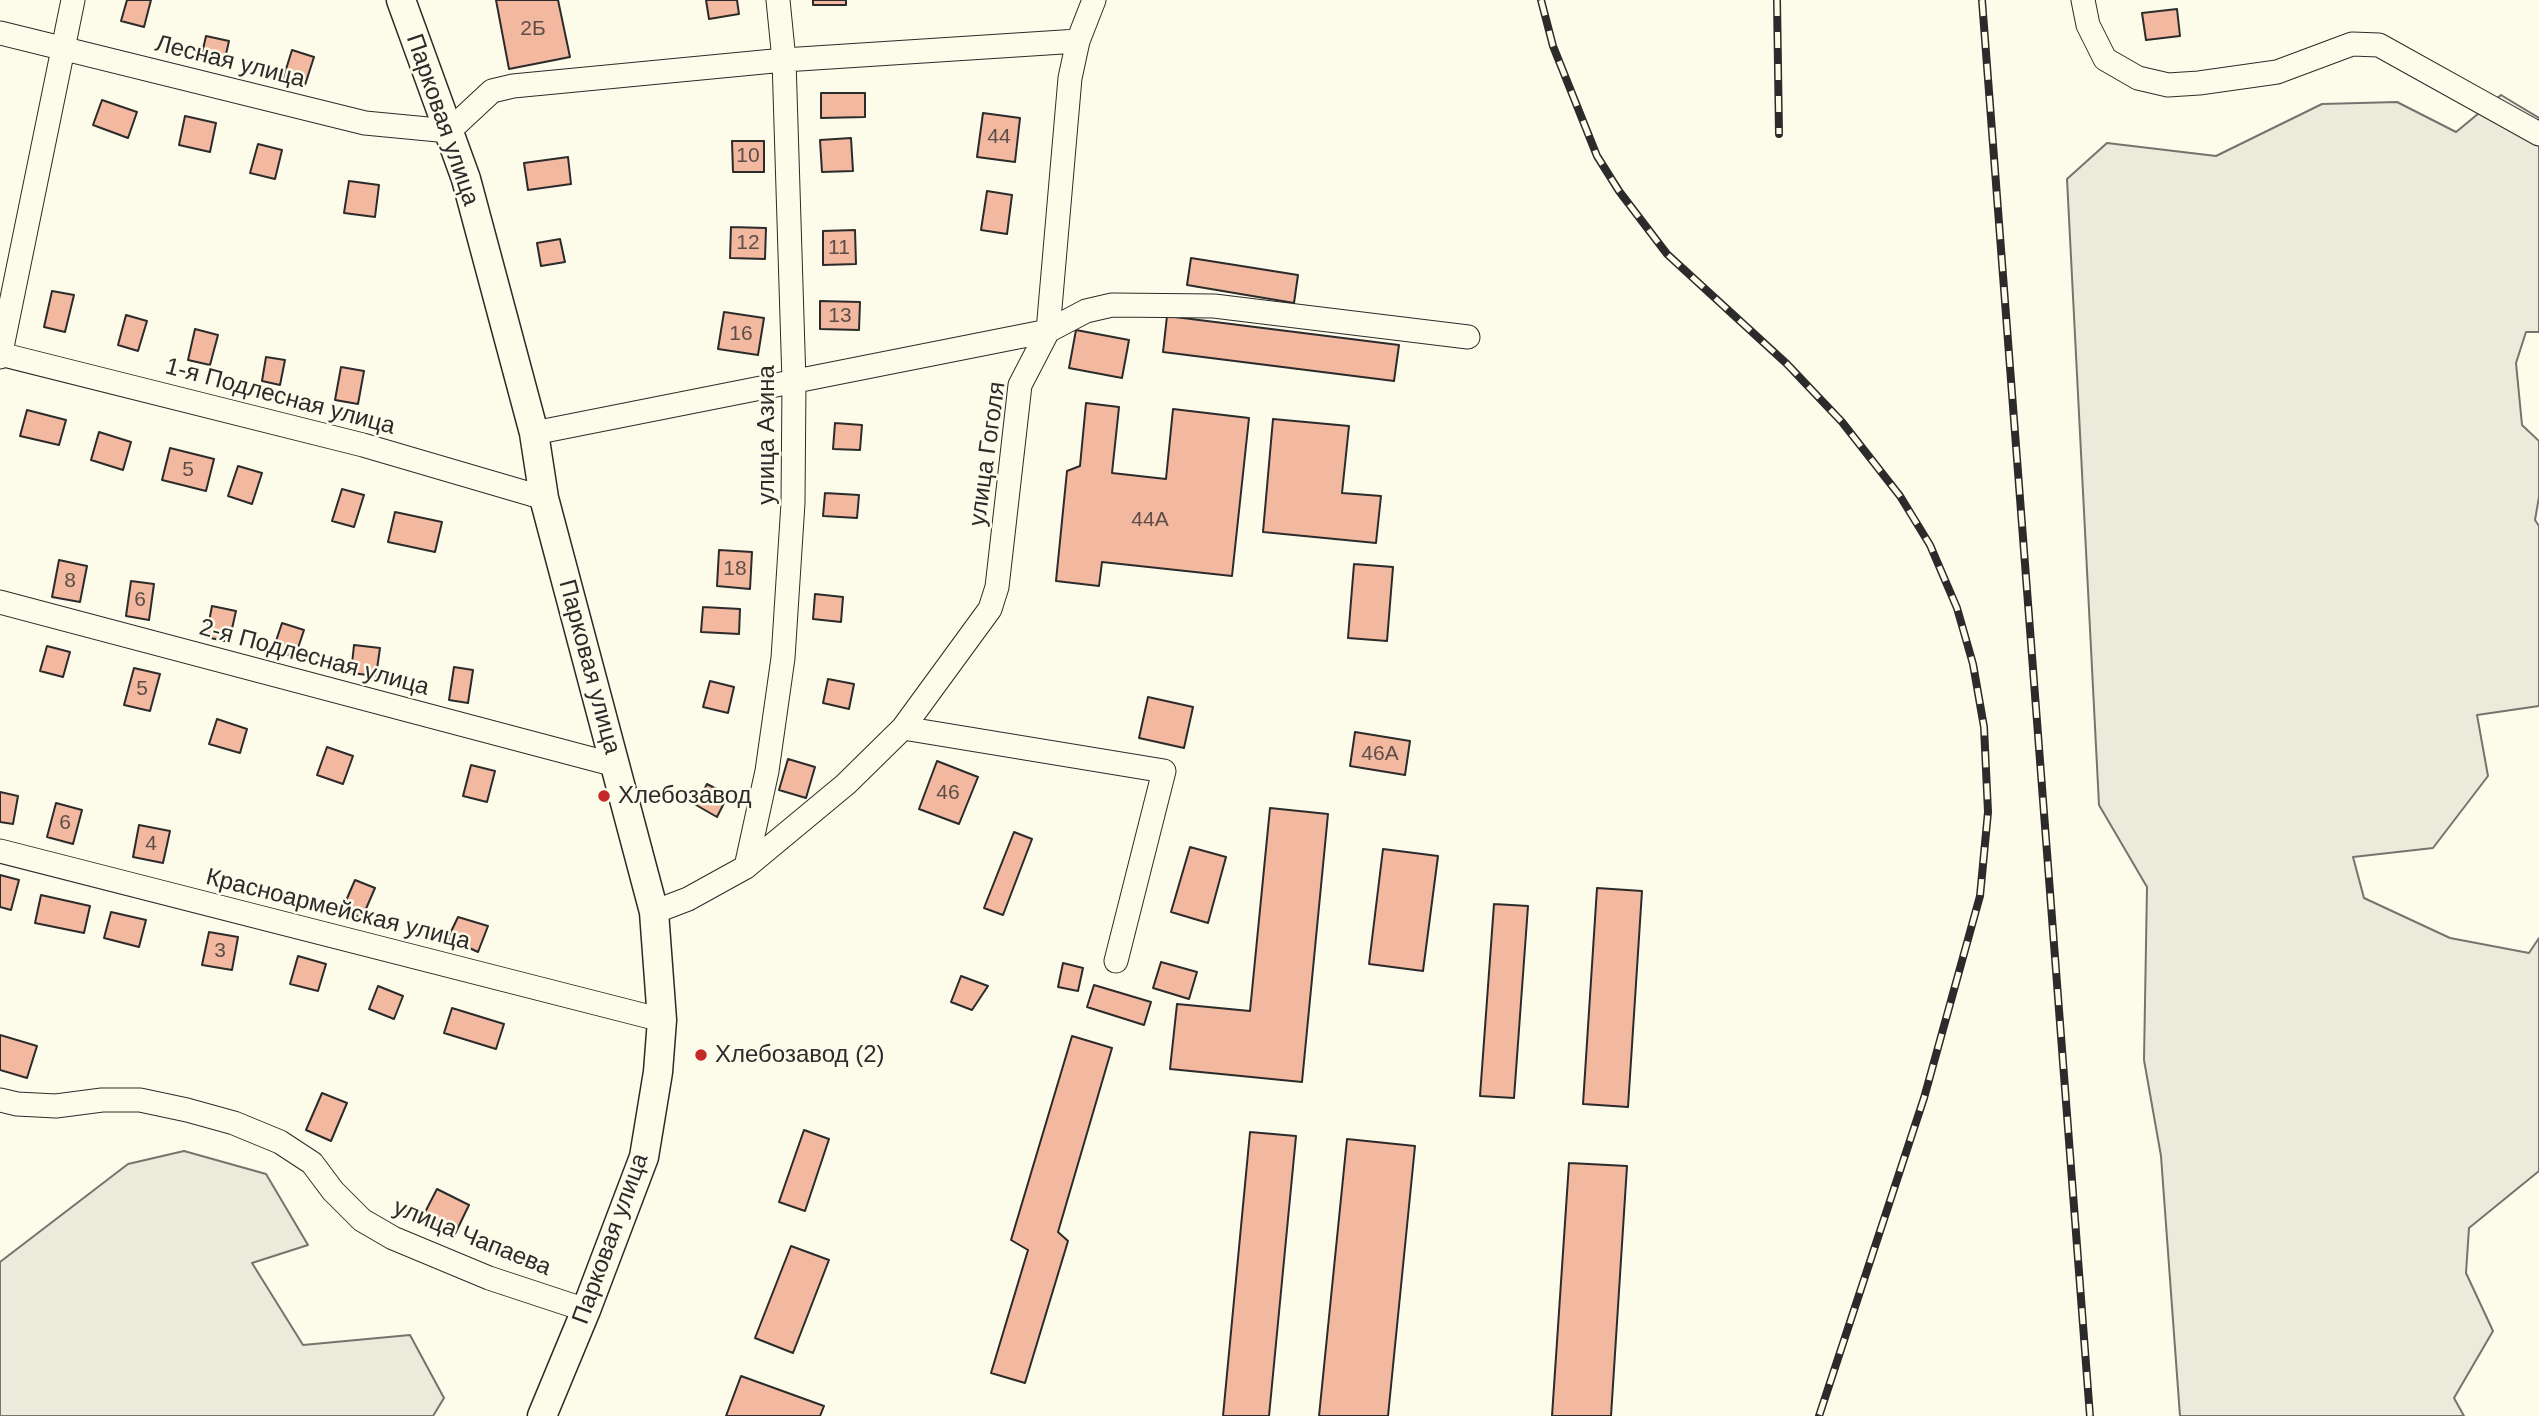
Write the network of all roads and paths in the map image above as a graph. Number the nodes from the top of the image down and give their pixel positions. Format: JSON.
{"nodes":[{"id":1,"x":73,"y":0,"type":"edge"},
{"id":2,"x":401,"y":0,"type":"edge"},
{"id":3,"x":778,"y":0,"type":"edge"},
{"id":4,"x":1094,"y":0,"type":"edge"},
{"id":5,"x":2083,"y":0,"type":"edge"},
{"id":6,"x":0,"y":33,"type":"edge"},
{"id":7,"x":1078,"y":41,"type":"junction"},
{"id":8,"x":62,"y":48,"type":"junction"},
{"id":9,"x":784,"y":60,"type":"junction"},
{"id":10,"x":449,"y":131,"type":"junction"},
{"id":11,"x":2539,"y":134,"type":"edge"},
{"id":12,"x":1048,"y":331,"type":"junction"},
{"id":13,"x":1468,"y":337,"type":"dead end"},
{"id":14,"x":0,"y":355,"type":"edge"},
{"id":15,"x":794,"y":382,"type":"junction"},
{"id":16,"x":534,"y":433,"type":"junction"},
{"id":17,"x":544,"y":498,"type":"junction"},
{"id":18,"x":0,"y":602,"type":"edge"},
{"id":19,"x":904,"y":728,"type":"junction"},
{"id":20,"x":615,"y":765,"type":"junction"},
{"id":21,"x":0,"y":851,"type":"edge"},
{"id":22,"x":746,"y":867,"type":"junction"},
{"id":23,"x":654,"y":912,"type":"junction"},
{"id":24,"x":1116,"y":961,"type":"dead end"},
{"id":25,"x":662,"y":1020,"type":"junction"},
{"id":26,"x":0,"y":1100,"type":"edge"},
{"id":27,"x":586,"y":1310,"type":"junction"},
{"id":28,"x":542,"y":1416,"type":"edge"}],
"edges":[{"from":1,"to":8,"type":"street"},
{"from":2,"to":10,"type":"main road","name":"Парковая улица"},
{"from":3,"to":9,"type":"street","name":"улица Азина"},
{"from":4,"to":7,"type":"street","name":"улица Гоголя"},
{"from":5,"to":11,"type":"street"},
{"from":6,"to":8,"type":"street","name":"Лесная улица"},
{"from":7,"to":9,"type":"street"},
{"from":7,"to":12,"type":"street","name":"улица Гоголя"},
{"from":8,"to":10,"type":"street","name":"Лесная улица"},
{"from":8,"to":14,"type":"street"},
{"from":9,"to":10,"type":"street"},
{"from":9,"to":15,"type":"street","name":"улица Азина"},
{"from":10,"to":16,"type":"main road","name":"Парковая улица"},
{"from":12,"to":13,"type":"street"},
{"from":12,"to":15,"type":"street"},
{"from":12,"to":19,"type":"street","name":"улица Гоголя"},
{"from":14,"to":17,"type":"street","name":"1-я Подлесная улица"},
{"from":15,"to":16,"type":"street"},
{"from":15,"to":22,"type":"street","name":"улица Азина"},
{"from":16,"to":17,"type":"main road","name":"Парковая улица"},
{"from":17,"to":20,"type":"main road","name":"Парковая улица"},
{"from":18,"to":20,"type":"street","name":"2-я Подлесная улица"},
{"from":19,"to":22,"type":"street","name":"улица Гоголя"},
{"from":19,"to":24,"type":"street"},
{"from":20,"to":23,"type":"main road","name":"Парковая улица"},
{"from":21,"to":25,"type":"street","name":"Красноармейская улица"},
{"from":22,"to":23,"type":"street","name":"улица Гоголя"},
{"from":23,"to":25,"type":"main road","name":"Парковая улица"},
{"from":25,"to":27,"type":"main road","name":"Парковая улица"},
{"from":26,"to":27,"type":"street","name":"улица Чапаева"},
{"from":27,"to":28,"type":"main road","name":"Парковая улица"}]}
